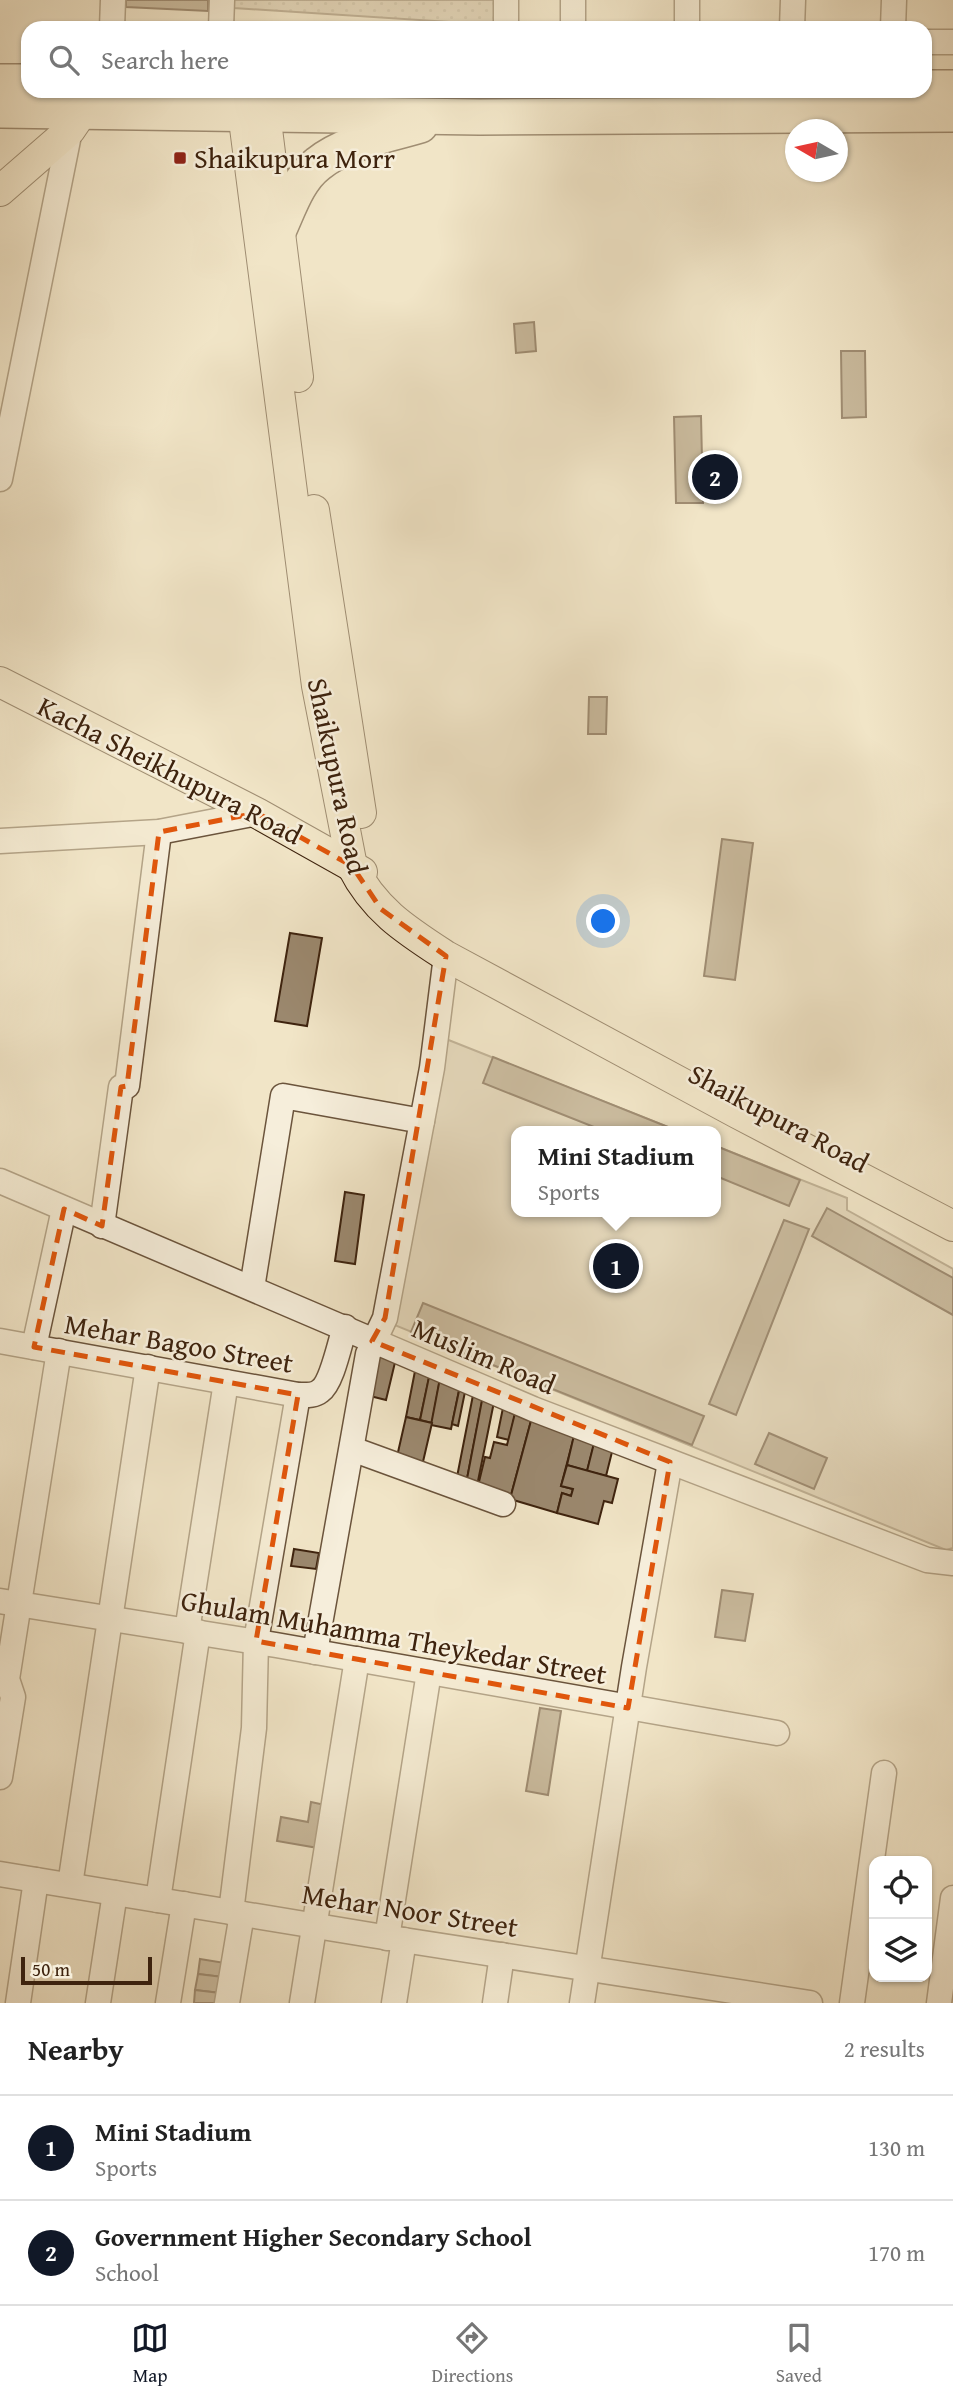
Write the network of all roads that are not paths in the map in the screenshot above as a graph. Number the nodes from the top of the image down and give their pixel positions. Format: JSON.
{"nodes":[{"id":1,"x":113,"y":0,"type":"edge"},
{"id":2,"x":222,"y":0,"type":"edge"},
{"id":3,"x":506,"y":0,"type":"edge"},
{"id":4,"x":573,"y":0,"type":"edge"},
{"id":5,"x":687,"y":0,"type":"edge"},
{"id":6,"x":793,"y":0,"type":"edge"},
{"id":7,"x":894,"y":0,"type":"edge"},
{"id":8,"x":112,"y":21,"type":"edge"},
{"id":9,"x":221,"y":21,"type":"edge"},
{"id":10,"x":506,"y":21,"type":"edge"},
{"id":11,"x":573,"y":21,"type":"edge"},
{"id":12,"x":687,"y":21,"type":"edge"},
{"id":13,"x":792,"y":21,"type":"edge"},
{"id":14,"x":893,"y":21,"type":"edge"},
{"id":15,"x":932,"y":42,"type":"edge"},
{"id":16,"x":953,"y":42,"type":"edge"},
{"id":17,"x":0,"y":82,"type":"edge"},
{"id":18,"x":21,"y":82,"type":"edge"},
{"id":19,"x":932,"y":88,"type":"edge"},
{"id":20,"x":953,"y":88,"type":"edge"},
{"id":21,"x":470,"y":108,"type":"edge"},
{"id":22,"x":0,"y":110,"type":"edge"},
{"id":23,"x":254,"y":113,"type":"junction"},
{"id":24,"x":953,"y":114,"type":"edge"},
{"id":25,"x":77,"y":120,"type":"junction"},
{"id":26,"x":0,"y":191,"type":"edge"},
{"id":27,"x":279,"y":229,"type":"junction"},
{"id":28,"x":0,"y":480,"type":"edge"},
{"id":29,"x":0,"y":682,"type":"edge"},
{"id":30,"x":257,"y":813,"type":"junction"},
{"id":31,"x":159,"y":832,"type":"junction"},
{"id":32,"x":0,"y":841,"type":"edge"},
{"id":33,"x":365,"y":873,"type":"junction"},
{"id":34,"x":446,"y":956,"type":"junction"},
{"id":35,"x":422,"y":1121,"type":"junction"},
{"id":36,"x":0,"y":1181,"type":"edge"},
{"id":37,"x":64,"y":1209,"type":"junction"},
{"id":38,"x":953,"y":1210,"type":"edge"},
{"id":39,"x":953,"y":1226,"type":"edge"},
{"id":40,"x":102,"y":1227,"type":"junction"},
{"id":41,"x":252,"y":1288,"type":"junction"},
{"id":42,"x":345,"y":1327,"type":"junction"},
{"id":43,"x":0,"y":1341,"type":"edge"},
{"id":44,"x":373,"y":1341,"type":"junction"},
{"id":45,"x":34,"y":1347,"type":"junction"},
{"id":46,"x":59,"y":1351,"type":"junction"},
{"id":47,"x":148,"y":1367,"type":"junction"},
{"id":48,"x":226,"y":1382,"type":"junction"},
{"id":49,"x":298,"y":1395,"type":"junction"},
{"id":50,"x":352,"y":1449,"type":"junction"},
{"id":51,"x":670,"y":1462,"type":"junction"},
{"id":52,"x":503,"y":1504,"type":"dead end"},
{"id":53,"x":953,"y":1563,"type":"edge"},
{"id":54,"x":9,"y":1602,"type":"edge"},
{"id":55,"x":110,"y":1618,"type":"junction"},
{"id":56,"x":193,"y":1632,"type":"junction"},
{"id":57,"x":256,"y":1642,"type":"junction"},
{"id":58,"x":315,"y":1652,"type":"junction"},
{"id":59,"x":357,"y":1659,"type":"junction"},
{"id":60,"x":429,"y":1672,"type":"junction"},
{"id":61,"x":628,"y":1708,"type":"junction"},
{"id":62,"x":777,"y":1732,"type":"dead end"},
{"id":63,"x":884,"y":1773,"type":"dead end"},
{"id":64,"x":0,"y":1777,"type":"edge"},
{"id":65,"x":0,"y":1874,"type":"edge"},
{"id":66,"x":36,"y":1880,"type":"junction"},
{"id":67,"x":70,"y":1885,"type":"junction"},
{"id":68,"x":115,"y":1893,"type":"junction"},
{"id":69,"x":953,"y":1898,"type":"edge"},
{"id":70,"x":158,"y":1900,"type":"junction"},
{"id":71,"x":184,"y":1904,"type":"junction"},
{"id":72,"x":236,"y":1913,"type":"junction"},
{"id":73,"x":314,"y":1926,"type":"junction"},
{"id":74,"x":395,"y":1939,"type":"junction"},
{"id":75,"x":502,"y":1955,"type":"junction"},
{"id":76,"x":587,"y":1968,"type":"junction"},
{"id":77,"x":699,"y":1994,"type":"edge"},
{"id":78,"x":795,"y":2002,"type":"edge"},
{"id":79,"x":18,"y":2003,"type":"edge"},
{"id":80,"x":98,"y":2003,"type":"edge"},
{"id":81,"x":168,"y":2003,"type":"edge"},
{"id":82,"x":228,"y":2003,"type":"edge"},
{"id":83,"x":302,"y":2003,"type":"edge"},
{"id":84,"x":394,"y":2003,"type":"edge"},
{"id":85,"x":495,"y":2003,"type":"edge"},
{"id":86,"x":582,"y":2003,"type":"edge"},
{"id":87,"x":852,"y":2003,"type":"edge"},
{"id":88,"x":939,"y":2003,"type":"edge"}],
"edges":[{"from":1,"to":8,"type":"street"},
{"from":2,"to":9,"type":"street"},
{"from":3,"to":10,"type":"street"},
{"from":4,"to":11,"type":"street"},
{"from":5,"to":12,"type":"street"},
{"from":6,"to":13,"type":"street"},
{"from":7,"to":14,"type":"street"},
{"from":15,"to":16,"type":"street"},
{"from":17,"to":18,"type":"highway"},
{"from":19,"to":20,"type":"highway"},
{"from":21,"to":23,"type":"highway"},
{"from":21,"to":24,"type":"highway"},
{"from":21,"to":27,"type":"highway"},
{"from":22,"to":25,"type":"highway"},
{"from":23,"to":25,"type":"highway"},
{"from":23,"to":27,"type":"main road","name":"Shaikupura Road"},
{"from":23,"to":33,"type":"main road","name":"Shaikupura Road"},
{"from":25,"to":26,"type":"main road"},
{"from":25,"to":28,"type":"street"},
{"from":27,"to":33,"type":"main road","name":"Shaikupura Road"},
{"from":29,"to":30,"type":"main road","name":"Kacha Sheikhupura Road"},
{"from":30,"to":31,"type":"street"},
{"from":30,"to":33,"type":"main road","name":"Kacha Sheikhupura Road"},
{"from":31,"to":32,"type":"street"},
{"from":31,"to":40,"type":"street"},
{"from":33,"to":34,"type":"main road","name":"Shaikupura Road"},
{"from":33,"to":38,"type":"main road","name":"Shaikupura Road"},
{"from":34,"to":35,"type":"street"},
{"from":34,"to":39,"type":"main road","name":"Shaikupura Road"},
{"from":35,"to":41,"type":"street"},
{"from":35,"to":44,"type":"street"},
{"from":36,"to":37,"type":"street","name":"Muslim Road"},
{"from":37,"to":40,"type":"street","name":"Muslim Road"},
{"from":37,"to":45,"type":"street"},
{"from":40,"to":41,"type":"street","name":"Muslim Road"},
{"from":41,"to":42,"type":"street","name":"Muslim Road"},
{"from":42,"to":44,"type":"street","name":"Muslim Road"},
{"from":42,"to":49,"type":"street","name":"Mehar Bagoo Street"},
{"from":43,"to":45,"type":"street","name":"Mehar Bagoo Street"},
{"from":44,"to":50,"type":"street"},
{"from":44,"to":51,"type":"street","name":"Muslim Road"},
{"from":45,"to":46,"type":"street","name":"Mehar Bagoo Street"},
{"from":46,"to":47,"type":"street","name":"Mehar Bagoo Street"},
{"from":46,"to":54,"type":"street"},
{"from":47,"to":48,"type":"street","name":"Mehar Bagoo Street"},
{"from":47,"to":55,"type":"street"},
{"from":48,"to":49,"type":"street","name":"Mehar Bagoo Street"},
{"from":48,"to":56,"type":"street"},
{"from":49,"to":57,"type":"street"},
{"from":50,"to":52,"type":"street"},
{"from":50,"to":58,"type":"street"},
{"from":51,"to":53,"type":"street","name":"Muslim Road"},
{"from":51,"to":61,"type":"street"},
{"from":54,"to":55,"type":"street","name":"Ghulam Muhamma Theykedar Street"},
{"from":54,"to":64,"type":"street"},
{"from":55,"to":56,"type":"street","name":"Ghulam Muhamma Theykedar Street"},
{"from":55,"to":67,"type":"street"},
{"from":56,"to":57,"type":"street","name":"Ghulam Muhamma Theykedar Street"},
{"from":56,"to":70,"type":"street"},
{"from":57,"to":58,"type":"street","name":"Ghulam Muhamma Theykedar Street"},
{"from":57,"to":72,"type":"street"},
{"from":58,"to":59,"type":"street","name":"Ghulam Muhamma Theykedar Street"},
{"from":59,"to":60,"type":"street","name":"Ghulam Muhamma Theykedar Street"},
{"from":59,"to":73,"type":"street"},
{"from":60,"to":61,"type":"street","name":"Ghulam Muhamma Theykedar Street"},
{"from":60,"to":74,"type":"street"},
{"from":61,"to":62,"type":"street","name":"Ghulam Muhamma Theykedar Street"},
{"from":61,"to":76,"type":"street"},
{"from":63,"to":87,"type":"street"},
{"from":65,"to":66,"type":"street","name":"Mehar Noor Street"},
{"from":66,"to":67,"type":"street","name":"Mehar Noor Street"},
{"from":66,"to":79,"type":"street"},
{"from":67,"to":68,"type":"street","name":"Mehar Noor Street"},
{"from":68,"to":70,"type":"street","name":"Mehar Noor Street"},
{"from":68,"to":80,"type":"street"},
{"from":69,"to":88,"type":"street"},
{"from":70,"to":71,"type":"street","name":"Mehar Noor Street"},
{"from":71,"to":72,"type":"street","name":"Mehar Noor Street"},
{"from":71,"to":81,"type":"street"},
{"from":72,"to":73,"type":"street","name":"Mehar Noor Street"},
{"from":72,"to":82,"type":"street"},
{"from":73,"to":74,"type":"street","name":"Mehar Noor Street"},
{"from":73,"to":83,"type":"street"},
{"from":74,"to":75,"type":"street","name":"Mehar Noor Street"},
{"from":74,"to":84,"type":"street"},
{"from":75,"to":76,"type":"street","name":"Mehar Noor Street"},
{"from":75,"to":85,"type":"street"},
{"from":76,"to":77,"type":"street","name":"Mehar Noor Street"},
{"from":76,"to":86,"type":"street"},
{"from":77,"to":78,"type":"street","name":"Mehar Noor Street"}]}
